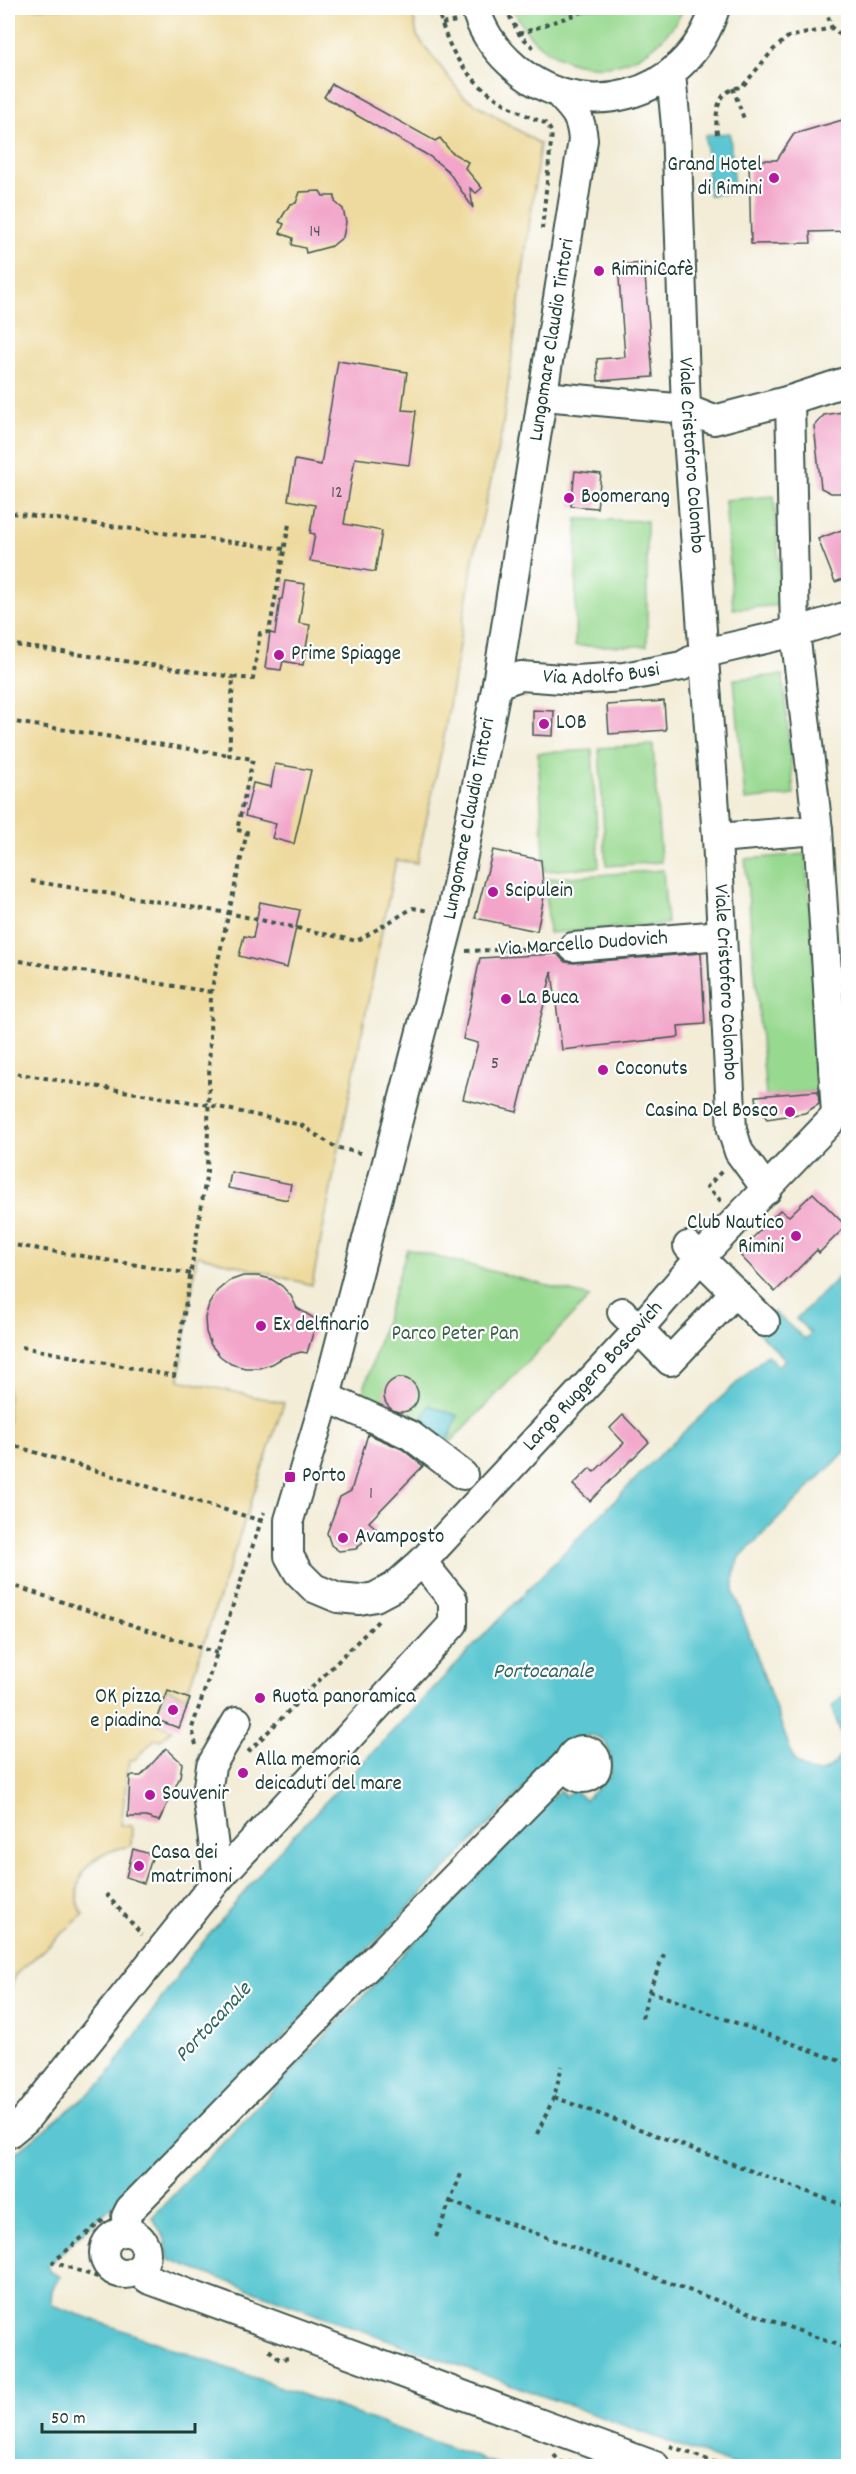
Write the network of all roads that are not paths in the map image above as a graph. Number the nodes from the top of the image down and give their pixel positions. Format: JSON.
{"nodes":[{"id":1,"x":476,"y":8,"type":"edge"},
{"id":2,"x":715,"y":8,"type":"edge"},
{"id":3,"x":671,"y":74,"type":"junction"},
{"id":4,"x":559,"y":94,"type":"junction"},
{"id":5,"x":849,"y":381,"type":"edge"},
{"id":6,"x":544,"y":396,"type":"junction"},
{"id":7,"x":790,"y":400,"type":"junction"},
{"id":8,"x":686,"y":409,"type":"junction"},
{"id":9,"x":849,"y":616,"type":"edge"},
{"id":10,"x":795,"y":632,"type":"junction"},
{"id":11,"x":705,"y":653,"type":"junction"},
{"id":12,"x":498,"y":684,"type":"junction"},
{"id":13,"x":818,"y":830,"type":"junction"},
{"id":14,"x":717,"y":838,"type":"junction"},
{"id":15,"x":722,"y":935,"type":"junction"},
{"id":16,"x":573,"y":947,"type":"road end"},
{"id":17,"x":838,"y":999,"type":"edge"},
{"id":18,"x":842,"y":1109,"type":"edge"},
{"id":19,"x":767,"y":1190,"type":"junction"},
{"id":20,"x":694,"y":1252,"type":"junction"},
{"id":21,"x":735,"y":1292,"type":"junction"},
{"id":22,"x":631,"y":1321,"type":"junction"},
{"id":23,"x":765,"y":1322,"type":"dead end"},
{"id":24,"x":326,"y":1397,"type":"junction"},
{"id":25,"x":463,"y":1475,"type":"dead end"},
{"id":26,"x":288,"y":1538,"type":"joint"},
{"id":27,"x":422,"y":1562,"type":"junction"},
{"id":28,"x":237,"y":1721,"type":"dead end"},
{"id":29,"x":570,"y":1760,"type":"dead end"},
{"id":30,"x":218,"y":1879,"type":"junction"},
{"id":31,"x":8,"y":2134,"type":"edge"},
{"id":32,"x":655,"y":2466,"type":"edge"}],
"edges":[{"from":1,"to":4,"type":"street"},
{"from":2,"to":3,"type":"street"},
{"from":3,"to":4,"type":"street"},
{"from":3,"to":8,"type":"street","name":"Viale Cristoforo Colombo"},
{"from":4,"to":6,"type":"street","name":"Lungomare Claudio Tintori"},
{"from":5,"to":7,"type":"street"},
{"from":6,"to":8,"type":"street"},
{"from":6,"to":12,"type":"street","name":"Lungomare Claudio Tintori"},
{"from":7,"to":8,"type":"street"},
{"from":7,"to":10,"type":"street"},
{"from":8,"to":11,"type":"street","name":"Viale Cristoforo Colombo"},
{"from":9,"to":10,"type":"street","name":"Via Adolfo Busi"},
{"from":10,"to":11,"type":"street","name":"Via Adolfo Busi"},
{"from":10,"to":13,"type":"street"},
{"from":11,"to":12,"type":"street","name":"Via Adolfo Busi"},
{"from":11,"to":14,"type":"street","name":"Viale Cristoforo Colombo"},
{"from":12,"to":24,"type":"street","name":"Lungomare Claudio Tintori"},
{"from":13,"to":14,"type":"street"},
{"from":13,"to":17,"type":"street"},
{"from":14,"to":15,"type":"street","name":"Viale Cristoforo Colombo"},
{"from":15,"to":16,"type":"street","name":"Via Marcello Dudovich"},
{"from":15,"to":19,"type":"street","name":"Viale Cristoforo Colombo"},
{"from":17,"to":18,"type":"street"},
{"from":18,"to":19,"type":"street","name":"Largo Ruggero Boscovich"},
{"from":19,"to":20,"type":"street","name":"Largo Ruggero Boscovich"},
{"from":20,"to":21,"type":"street"},
{"from":20,"to":22,"type":"street","name":"Largo Ruggero Boscovich"},
{"from":21,"to":22,"type":"street"},
{"from":21,"to":23,"type":"street"},
{"from":22,"to":27,"type":"street","name":"Largo Ruggero Boscovich"},
{"from":24,"to":25,"type":"street"},
{"from":24,"to":26,"type":"street","name":"Lungomare Claudio Tintori"},
{"from":26,"to":27,"type":"street","name":"Largo Ruggero Boscovich"},
{"from":27,"to":30,"type":"street"},
{"from":28,"to":30,"type":"street"},
{"from":29,"to":32,"type":"street"},
{"from":30,"to":31,"type":"street"}]}
